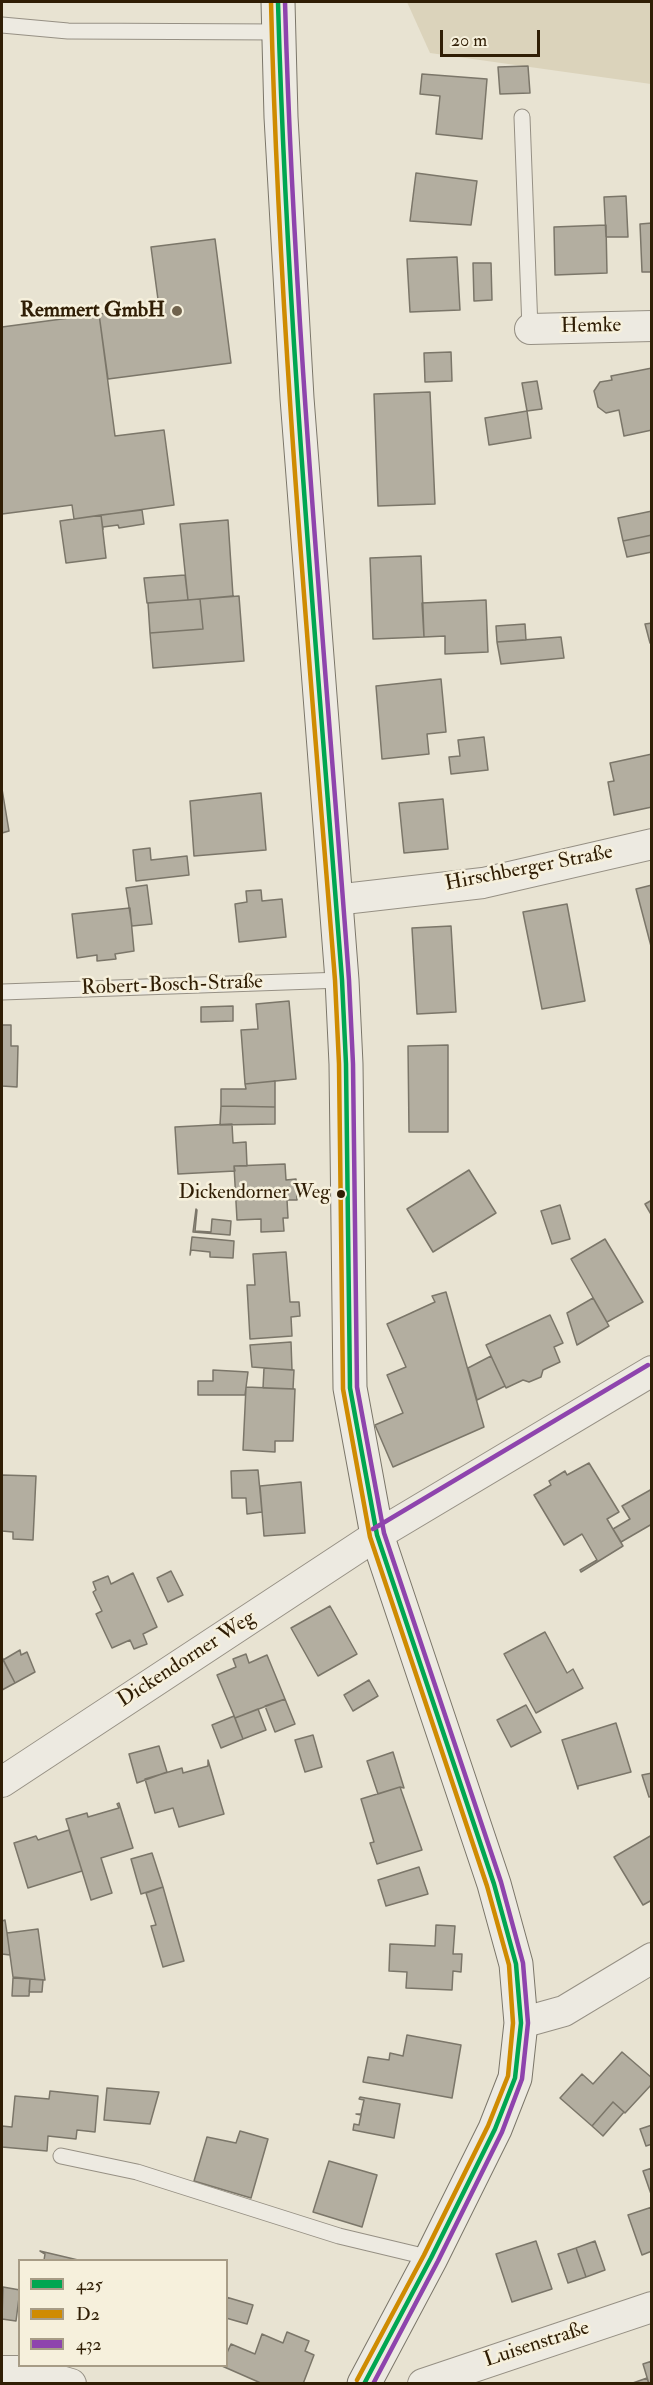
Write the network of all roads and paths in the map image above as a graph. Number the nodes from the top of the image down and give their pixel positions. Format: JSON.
{"nodes":[{"id":1,"x":278,"y":17,"type":"edge"},
{"id":2,"x":2,"y":25,"type":"edge"},
{"id":3,"x":522,"y":117,"type":"dead end"},
{"id":4,"x":651,"y":326,"type":"edge"},
{"id":5,"x":530,"y":328,"type":"joint"},
{"id":6,"x":651,"y":844,"type":"edge"},
{"id":7,"x":335,"y":900,"type":"junction"},
{"id":8,"x":342,"y":980,"type":"junction"},
{"id":9,"x":2,"y":992,"type":"edge"},
{"id":10,"x":651,"y":1371,"type":"edge"},
{"id":11,"x":377,"y":1535,"type":"junction"},
{"id":12,"x":2,"y":1782,"type":"edge"},
{"id":13,"x":651,"y":1958,"type":"edge"},
{"id":14,"x":521,"y":2023,"type":"junction"},
{"id":15,"x":61,"y":2156,"type":"dead end"},
{"id":16,"x":431,"y":2258,"type":"junction"},
{"id":17,"x":651,"y":2307,"type":"edge"},
{"id":18,"x":2,"y":2371,"type":"edge"},
{"id":19,"x":374,"y":2380,"type":"edge"},
{"id":20,"x":71,"y":2384,"type":"edge"},
{"id":21,"x":423,"y":2384,"type":"edge"}],
"edges":[{"from":1,"to":2,"type":"lane"},
{"from":1,"to":7,"type":"street"},
{"from":3,"to":5,"type":"lane"},
{"from":4,"to":5,"type":"street","name":"Hemke"},
{"from":6,"to":7,"type":"street","name":"Hirschberger Straße"},
{"from":7,"to":8,"type":"street"},
{"from":8,"to":9,"type":"lane","name":"Robert-Bosch-Straße"},
{"from":8,"to":11,"type":"street"},
{"from":10,"to":11,"type":"street","name":"Dickendorner Weg"},
{"from":11,"to":12,"type":"street","name":"Dickendorner Weg"},
{"from":11,"to":14,"type":"street"},
{"from":13,"to":14,"type":"street"},
{"from":14,"to":16,"type":"street"},
{"from":15,"to":16,"type":"lane"},
{"from":16,"to":19,"type":"street"},
{"from":17,"to":21,"type":"street","name":"Luisenstraße"},
{"from":18,"to":20,"type":"street"}]}
